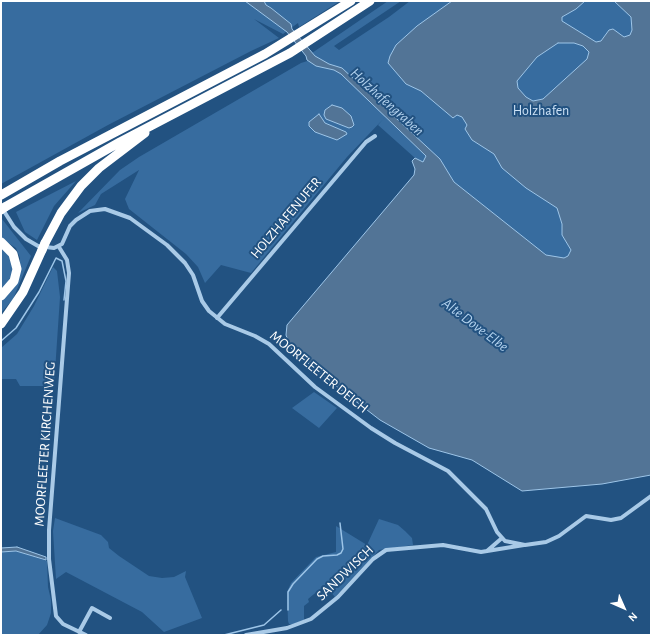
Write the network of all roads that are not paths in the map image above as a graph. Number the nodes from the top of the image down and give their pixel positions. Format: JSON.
{"nodes":[{"id":1,"x":351,"y":1,"type":"edge"},
{"id":2,"x":370,"y":1,"type":"edge"},
{"id":3,"x":158,"y":122,"type":"junction"},
{"id":4,"x":375,"y":136,"type":"dead end"},
{"id":5,"x":1,"y":195,"type":"edge"},
{"id":6,"x":2,"y":207,"type":"edge"},
{"id":7,"x":1,"y":242,"type":"edge"},
{"id":8,"x":59,"y":247,"type":"junction"},
{"id":9,"x":1,"y":296,"type":"edge"},
{"id":10,"x":217,"y":318,"type":"junction"},
{"id":11,"x":1,"y":324,"type":"edge"},
{"id":12,"x":651,"y":496,"type":"edge"},
{"id":13,"x":502,"y":538,"type":"junction"},
{"id":14,"x":525,"y":545,"type":"junction"},
{"id":15,"x":487,"y":552,"type":"junction"},
{"id":16,"x":110,"y":618,"type":"dead end"},
{"id":17,"x":79,"y":632,"type":"junction"},
{"id":18,"x":86,"y":635,"type":"edge"},
{"id":19,"x":246,"y":635,"type":"edge"}],
"edges":[{"from":1,"to":5,"type":"highway"},
{"from":2,"to":3,"type":"highway"},
{"from":3,"to":6,"type":"highway"},
{"from":3,"to":11,"type":"highway"},
{"from":4,"to":10,"type":"street","name":"HOLZHAFENUFER"},
{"from":6,"to":8,"type":"street"},
{"from":7,"to":9,"type":"highway"},
{"from":8,"to":10,"type":"street","name":"MOORFLEETER DEICH"},
{"from":8,"to":17,"type":"street","name":"MOORFLEETER KIRCHENWEG"},
{"from":10,"to":13,"type":"street","name":"MOORFLEETER DEICH"},
{"from":12,"to":14,"type":"street"},
{"from":13,"to":14,"type":"street"},
{"from":13,"to":15,"type":"street"},
{"from":14,"to":15,"type":"street","name":"SANDWISCH"},
{"from":15,"to":19,"type":"street","name":"SANDWISCH"},
{"from":16,"to":17,"type":"street"},
{"from":17,"to":18,"type":"street","name":"MOORFLEETER KIRCHENWEG"}]}
